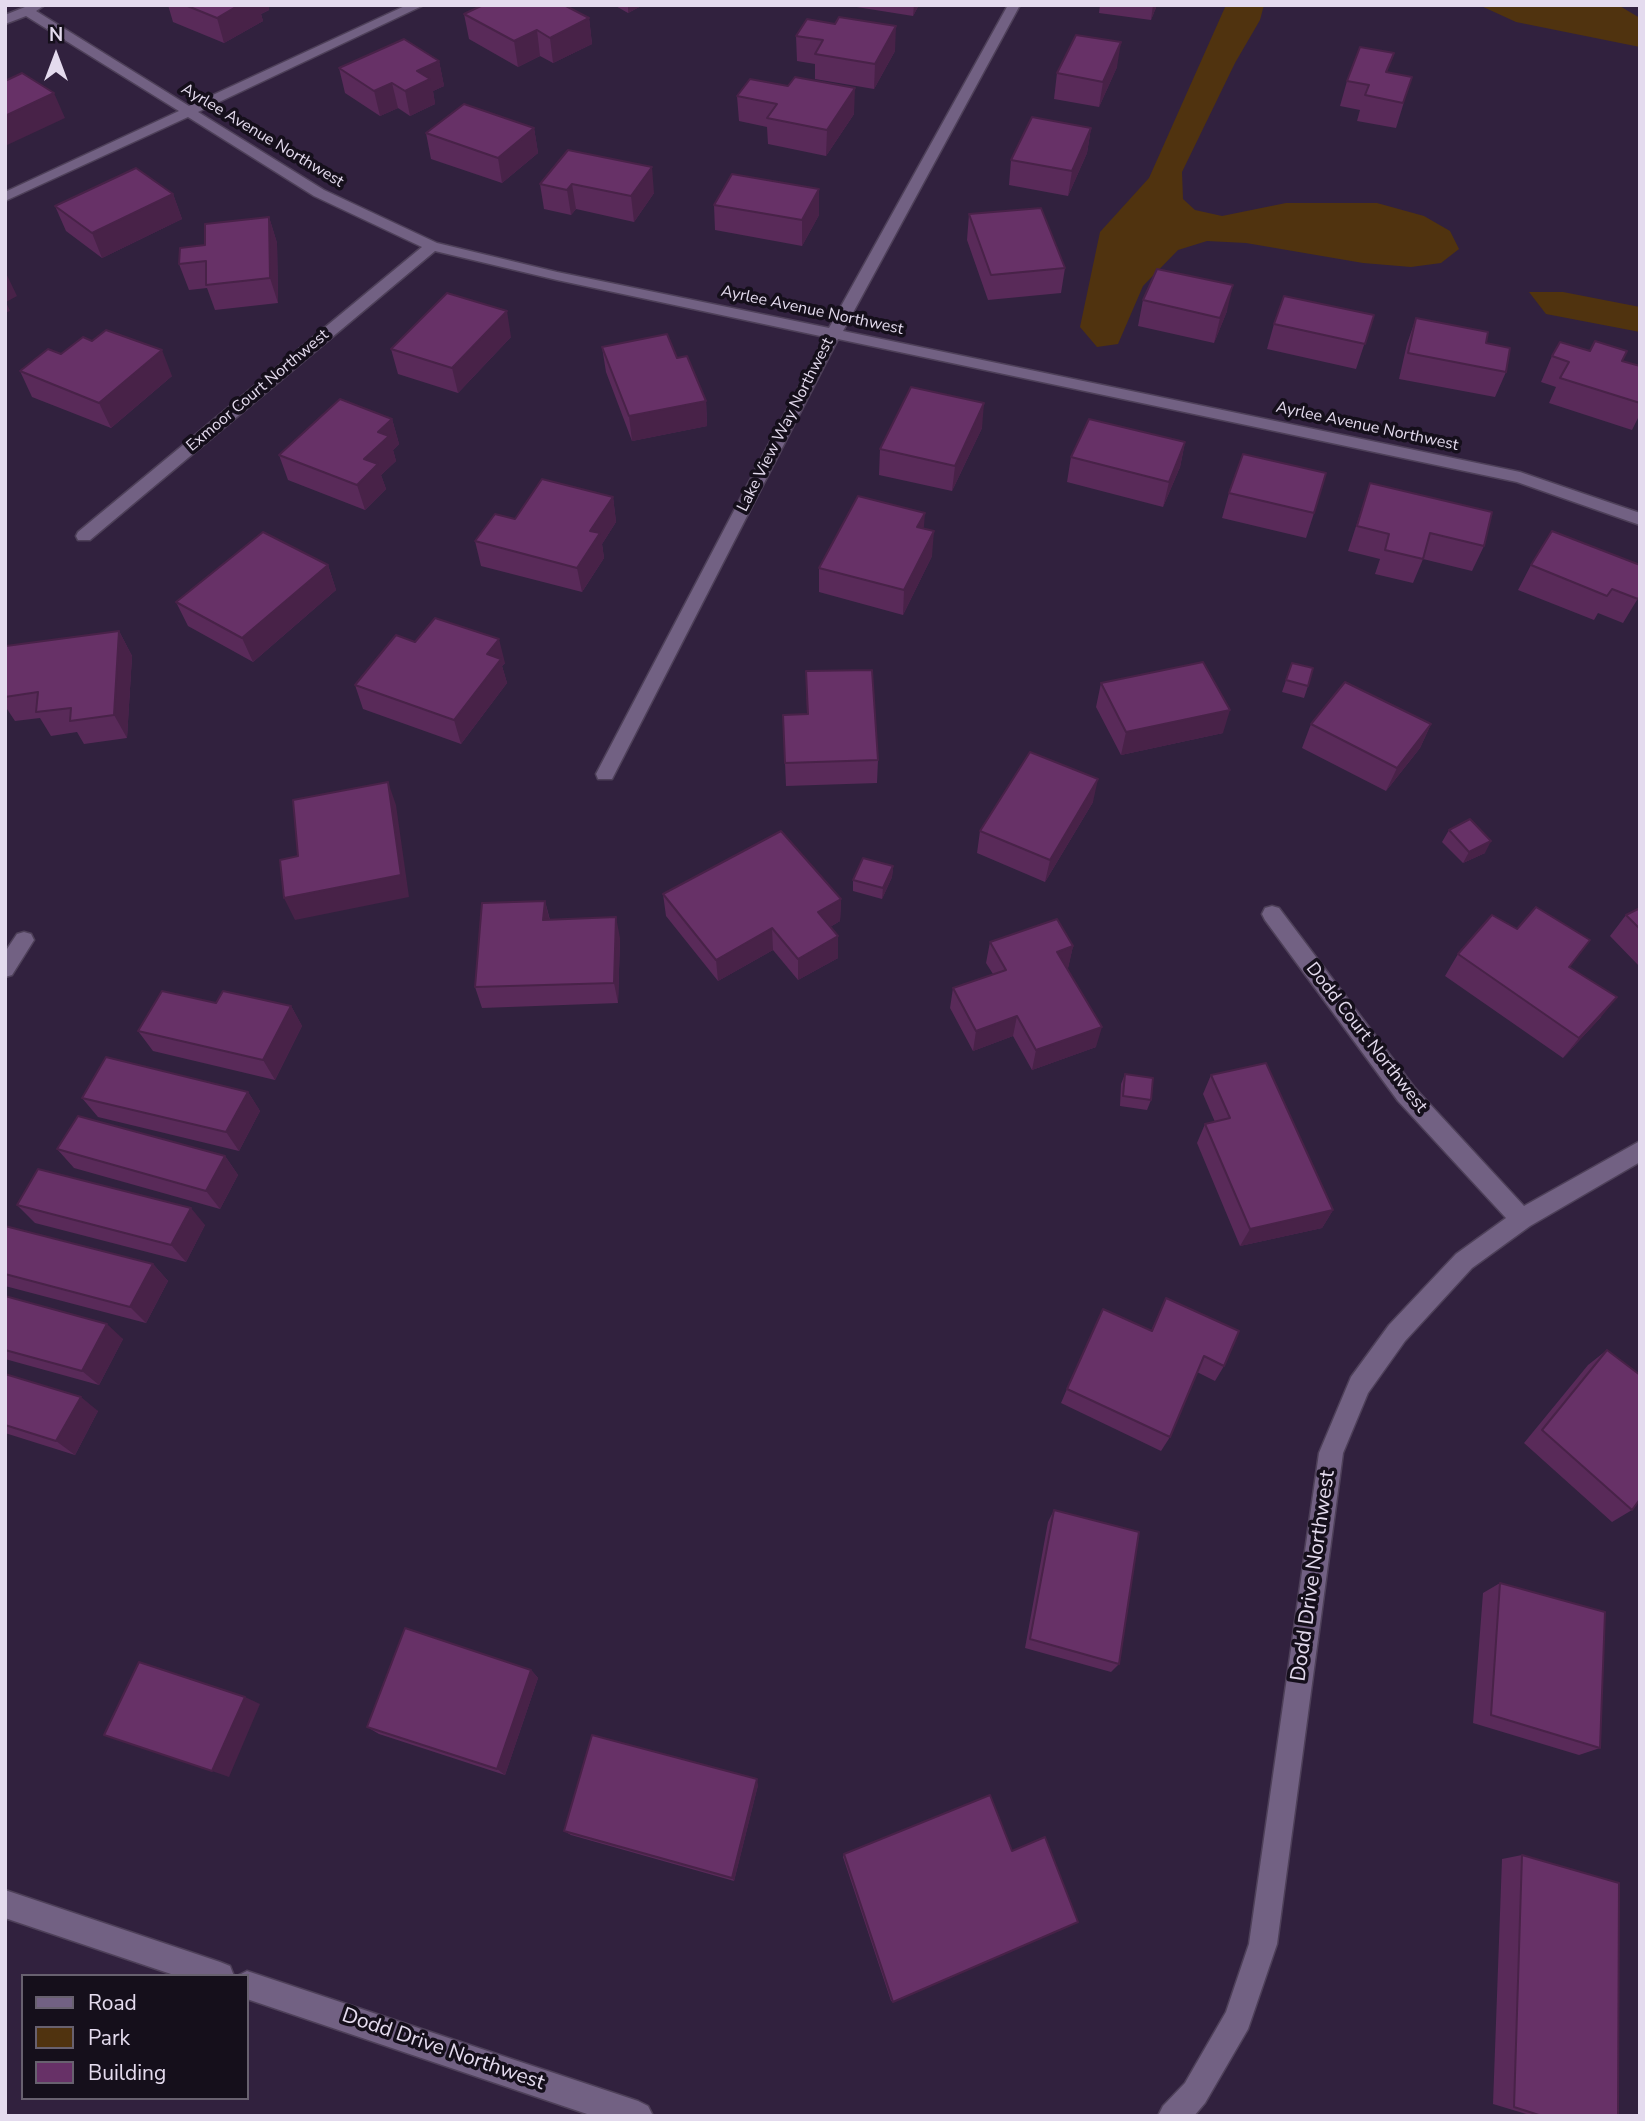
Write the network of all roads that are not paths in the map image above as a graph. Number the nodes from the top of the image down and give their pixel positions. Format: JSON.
{"nodes":[{"id":1,"x":42,"y":5,"type":"edge"},
{"id":2,"x":418,"y":5,"type":"edge"},
{"id":3,"x":1014,"y":5,"type":"edge"},
{"id":4,"x":27,"y":11,"type":"junction"},
{"id":5,"x":5,"y":20,"type":"edge"},
{"id":6,"x":186,"y":111,"type":"junction"},
{"id":7,"x":5,"y":197,"type":"edge"},
{"id":8,"x":432,"y":246,"type":"junction"},
{"id":9,"x":834,"y":333,"type":"junction"},
{"id":10,"x":1640,"y":519,"type":"edge"},
{"id":11,"x":84,"y":536,"type":"dead end"},
{"id":12,"x":605,"y":774,"type":"dead end"},
{"id":13,"x":1272,"y":914,"type":"dead end"},
{"id":14,"x":24,"y":940,"type":"dead end"},
{"id":15,"x":5,"y":969,"type":"edge"},
{"id":16,"x":1640,"y":1151,"type":"edge"},
{"id":17,"x":1522,"y":1219,"type":"junction"},
{"id":18,"x":5,"y":1904,"type":"edge"},
{"id":19,"x":214,"y":1974,"type":"edge"},
{"id":20,"x":248,"y":1985,"type":"edge"},
{"id":21,"x":638,"y":2116,"type":"edge"},
{"id":22,"x":1173,"y":2116,"type":"edge"}],
"edges":[{"from":1,"to":4,"type":"street"},
{"from":2,"to":6,"type":"street"},
{"from":3,"to":9,"type":"street","name":"Lake View Way Northwest"},
{"from":4,"to":5,"type":"street"},
{"from":4,"to":6,"type":"street","name":"Ayrlee Avenue Northwest"},
{"from":6,"to":7,"type":"street"},
{"from":6,"to":8,"type":"street","name":"Ayrlee Avenue Northwest"},
{"from":8,"to":9,"type":"street","name":"Ayrlee Avenue Northwest"},
{"from":8,"to":11,"type":"street","name":"Exmoor Court Northwest"},
{"from":9,"to":10,"type":"street","name":"Ayrlee Avenue Northwest"},
{"from":9,"to":12,"type":"street","name":"Lake View Way Northwest"},
{"from":13,"to":17,"type":"street","name":"Dodd Court Northwest"},
{"from":14,"to":15,"type":"street"},
{"from":16,"to":17,"type":"street","name":"Dodd Drive Northwest"},
{"from":17,"to":22,"type":"street","name":"Dodd Drive Northwest"},
{"from":18,"to":19,"type":"street"},
{"from":20,"to":21,"type":"street","name":"Dodd Drive Northwest"}]}
